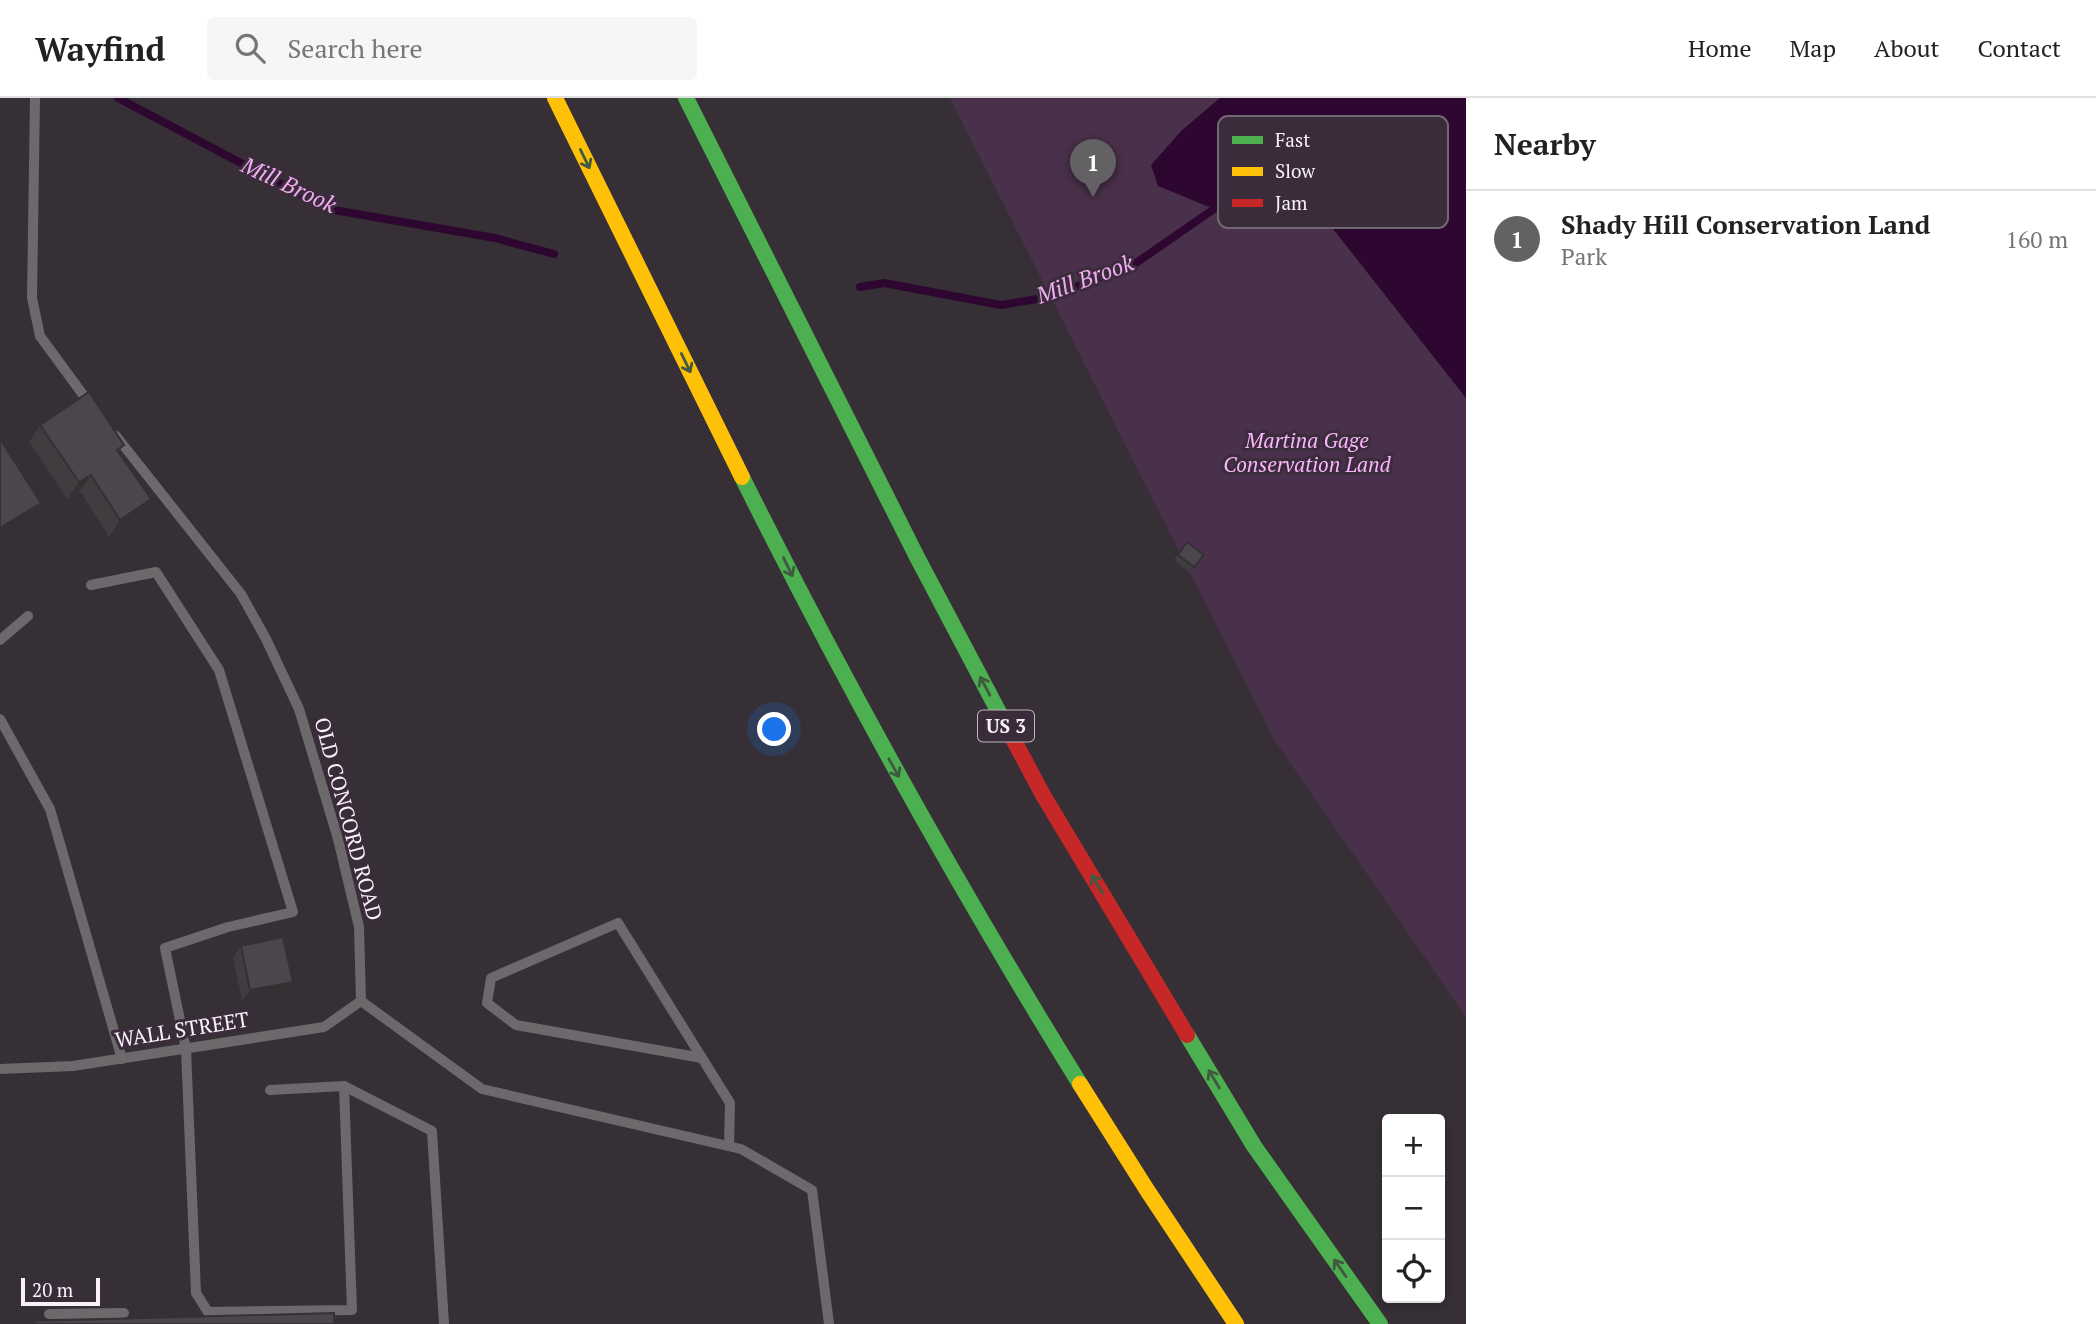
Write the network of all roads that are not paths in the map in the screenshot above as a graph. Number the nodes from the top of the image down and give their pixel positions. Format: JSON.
{"nodes":[{"id":1,"x":35,"y":98,"type":"edge"},
{"id":2,"x":555,"y":98,"type":"edge"},
{"id":3,"x":686,"y":98,"type":"edge"},
{"id":4,"x":104,"y":421,"type":"edge"},
{"id":5,"x":112,"y":431,"type":"edge"},
{"id":6,"x":91,"y":585,"type":"dead end"},
{"id":7,"x":28,"y":616,"type":"dead end"},
{"id":8,"x":0,"y":640,"type":"edge"},
{"id":9,"x":0,"y":719,"type":"edge"},
{"id":10,"x":361,"y":1000,"type":"junction"},
{"id":11,"x":186,"y":1049,"type":"junction"},
{"id":12,"x":702,"y":1058,"type":"junction"},
{"id":13,"x":122,"y":1059,"type":"junction"},
{"id":14,"x":0,"y":1069,"type":"edge"},
{"id":15,"x":344,"y":1086,"type":"junction"},
{"id":16,"x":270,"y":1090,"type":"dead end"},
{"id":17,"x":730,"y":1146,"type":"junction"},
{"id":18,"x":124,"y":1313,"type":"dead end"},
{"id":19,"x":49,"y":1314,"type":"dead end"},
{"id":20,"x":444,"y":1324,"type":"edge"},
{"id":21,"x":829,"y":1324,"type":"edge"},
{"id":22,"x":1236,"y":1324,"type":"edge"},
{"id":23,"x":1380,"y":1324,"type":"edge"}],
"edges":[{"from":1,"to":4,"type":"lane"},
{"from":2,"to":22,"type":"highway","one_way":true},
{"from":23,"to":3,"type":"highway","number":"US 3","one_way":true},
{"from":5,"to":10,"type":"lane","name":"OLD CONCORD ROAD"},
{"from":6,"to":11,"type":"lane"},
{"from":7,"to":8,"type":"lane"},
{"from":9,"to":13,"type":"lane"},
{"from":10,"to":11,"type":"lane","name":"WALL STREET"},
{"from":10,"to":17,"type":"lane"},
{"from":11,"to":13,"type":"lane","name":"WALL STREET"},
{"from":11,"to":15,"type":"lane"},
{"from":12,"to":12,"type":"lane"},
{"from":12,"to":17,"type":"lane"},
{"from":13,"to":14,"type":"lane","name":"WALL STREET"},
{"from":15,"to":16,"type":"lane"},
{"from":15,"to":20,"type":"lane"},
{"from":17,"to":21,"type":"lane"},
{"from":18,"to":19,"type":"lane"}]}
